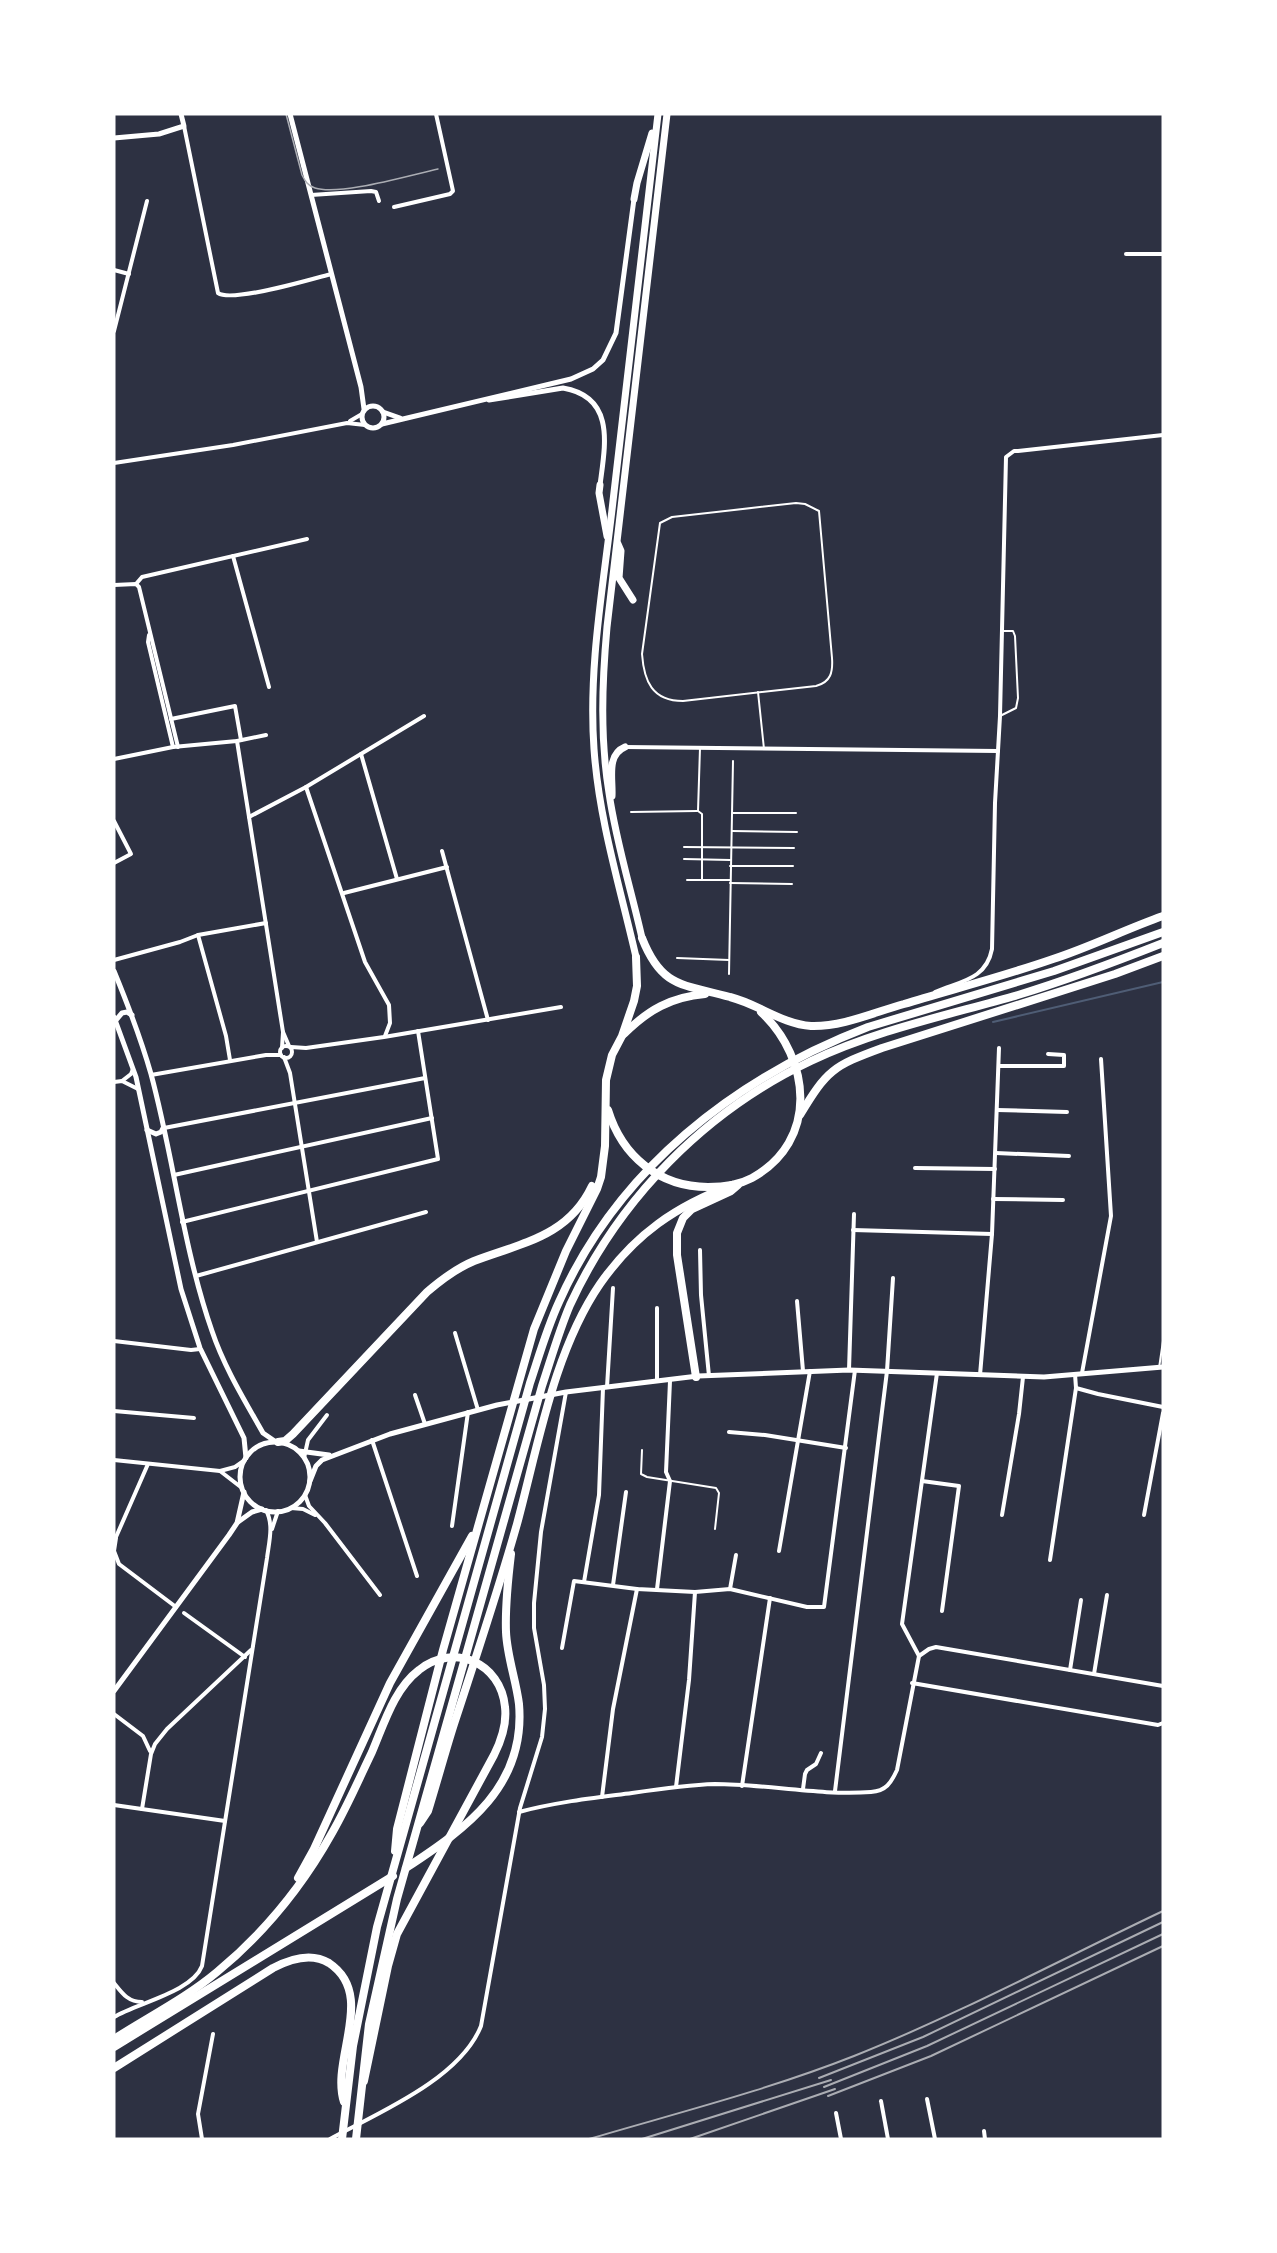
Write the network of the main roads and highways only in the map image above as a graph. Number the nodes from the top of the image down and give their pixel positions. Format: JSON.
{"nodes":[{"id":1,"x":667,"y":114,"type":"edge"},
{"id":2,"x":658,"y":115,"type":"edge"},
{"id":3,"x":634,"y":199,"type":"road end"},
{"id":4,"x":600,"y":485,"type":"road end"},
{"id":5,"x":617,"y":541,"type":"junction"},
{"id":6,"x":608,"y":545,"type":"junction"},
{"id":7,"x":633,"y":600,"type":"dead end"},
{"id":8,"x":625,"y":747,"type":"road end"},
{"id":9,"x":612,"y":813,"type":"junction"},
{"id":10,"x":1160,"y":917,"type":"edge"},
{"id":11,"x":1163,"y":932,"type":"edge"},
{"id":12,"x":642,"y":938,"type":"joint"},
{"id":13,"x":1163,"y":943,"type":"edge"},
{"id":14,"x":1163,"y":956,"type":"edge"},
{"id":15,"x":636,"y":957,"type":"joint"},
{"id":16,"x":712,"y":993,"type":"junction"},
{"id":17,"x":757,"y":1008,"type":"junction"},
{"id":18,"x":622,"y":1036,"type":"junction"},
{"id":19,"x":606,"y":1102,"type":"junction"},
{"id":20,"x":800,"y":1115,"type":"junction"},
{"id":21,"x":602,"y":1166,"type":"junction"},
{"id":22,"x":736,"y":1184,"type":"junction"},
{"id":23,"x":696,"y":1377,"type":"road end"},
{"id":24,"x":277,"y":1442,"type":"road end"},
{"id":25,"x":486,"y":1498,"type":"junction"},
{"id":26,"x":513,"y":1534,"type":"junction"},
{"id":27,"x":417,"y":1826,"type":"junction"},
{"id":28,"x":397,"y":1853,"type":"junction"},
{"id":29,"x":284,"y":1903,"type":"junction"},
{"id":30,"x":114,"y":2039,"type":"edge"},
{"id":31,"x":114,"y":2048,"type":"edge"},
{"id":32,"x":114,"y":2068,"type":"edge"},
{"id":33,"x":360,"y":2093,"type":"junction"},
{"id":34,"x":345,"y":2106,"type":"junction"},
{"id":35,"x":342,"y":2139,"type":"edge"},
{"id":36,"x":356,"y":2139,"type":"edge"}],
"edges":[{"from":1,"to":5,"type":"main road"},
{"from":2,"to":3,"type":"main road"},
{"from":2,"to":6,"type":"main road"},
{"from":4,"to":6,"type":"main road"},
{"from":5,"to":7,"type":"main road"},
{"from":5,"to":9,"type":"main road"},
{"from":6,"to":15,"type":"main road"},
{"from":8,"to":9,"type":"main road"},
{"from":9,"to":12,"type":"main road"},
{"from":10,"to":17,"type":"highway"},
{"from":11,"to":28,"type":"highway"},
{"from":12,"to":16,"type":"highway"},
{"from":13,"to":27,"type":"highway"},
{"from":14,"to":20,"type":"highway"},
{"from":15,"to":18,"type":"highway"},
{"from":16,"to":17,"type":"highway"},
{"from":16,"to":18,"type":"highway"},
{"from":17,"to":20,"type":"highway"},
{"from":18,"to":19,"type":"highway"},
{"from":19,"to":21,"type":"highway"},
{"from":19,"to":22,"type":"highway"},
{"from":20,"to":22,"type":"highway"},
{"from":21,"to":24,"type":"highway"},
{"from":21,"to":25,"type":"highway"},
{"from":22,"to":23,"type":"highway"},
{"from":22,"to":26,"type":"highway"},
{"from":25,"to":28,"type":"highway"},
{"from":25,"to":29,"type":"highway"},
{"from":26,"to":27,"type":"highway"},
{"from":26,"to":31,"type":"highway"},
{"from":27,"to":33,"type":"highway"},
{"from":28,"to":34,"type":"highway"},
{"from":29,"to":30,"type":"highway"},
{"from":29,"to":33,"type":"highway"},
{"from":32,"to":34,"type":"highway"},
{"from":33,"to":36,"type":"highway"},
{"from":34,"to":35,"type":"highway"}]}
